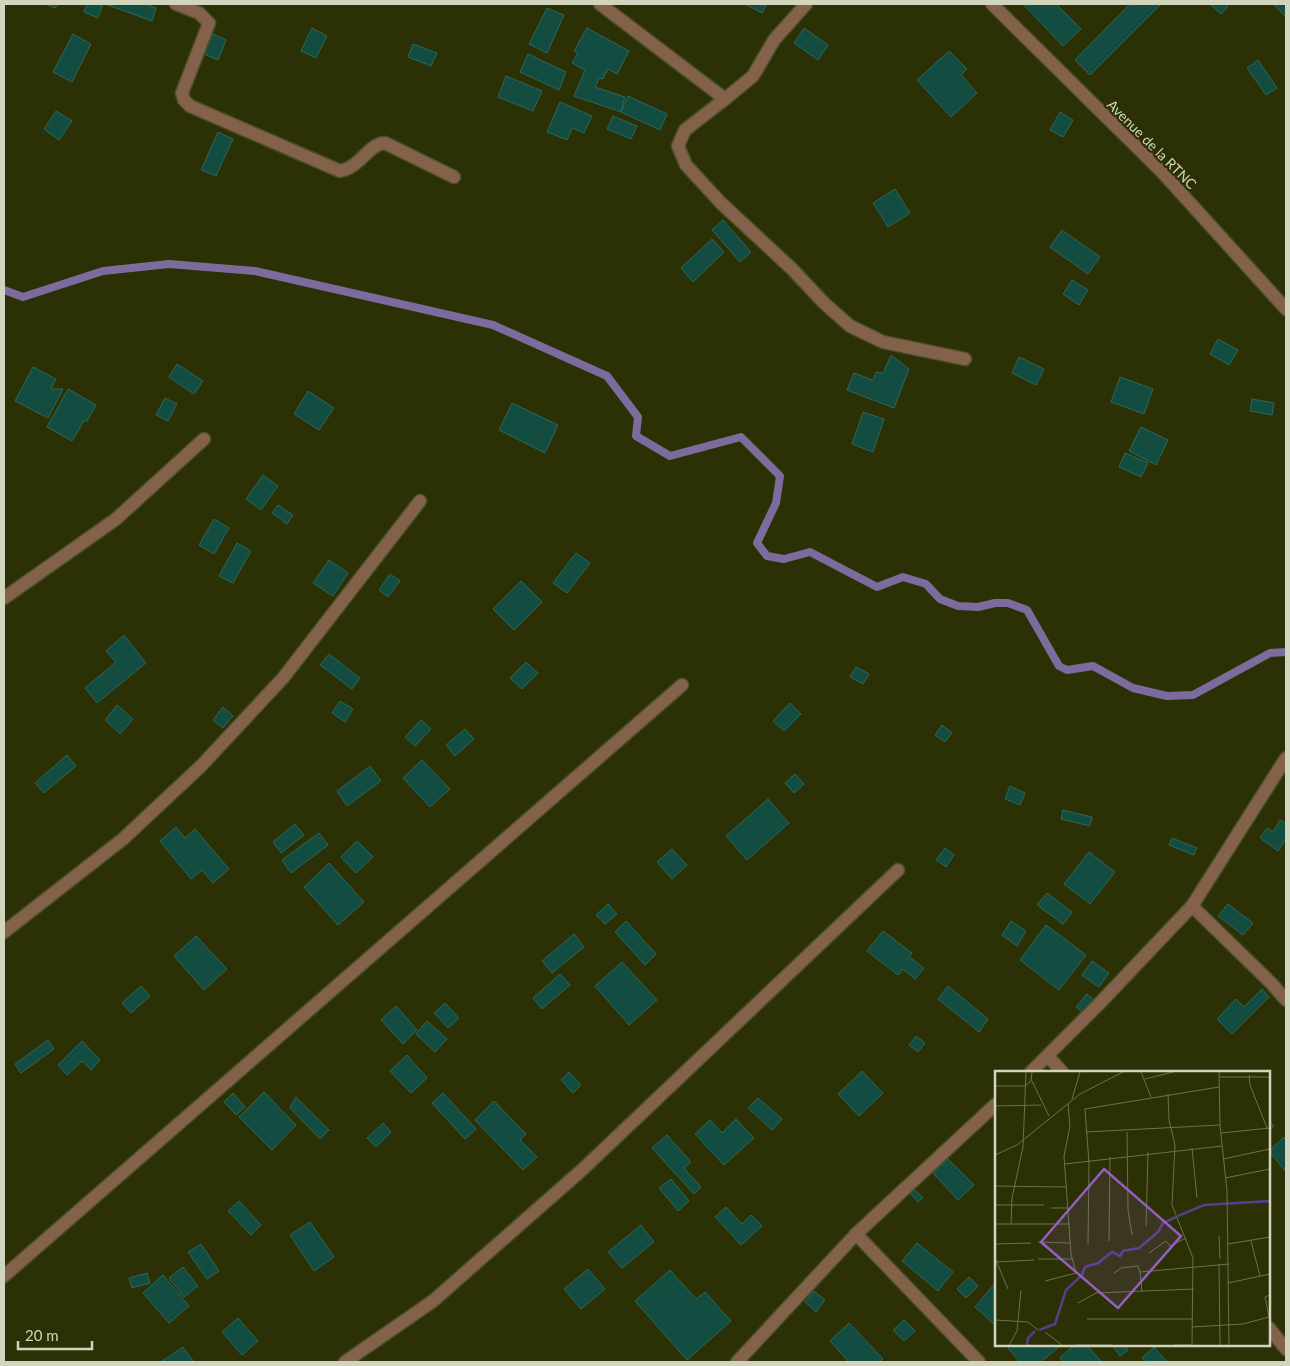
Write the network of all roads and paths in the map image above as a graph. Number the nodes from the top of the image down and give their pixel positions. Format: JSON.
{"nodes":[{"id":1,"x":176,"y":4,"type":"edge"},
{"id":2,"x":600,"y":4,"type":"edge"},
{"id":3,"x":806,"y":4,"type":"edge"},
{"id":4,"x":992,"y":4,"type":"edge"},
{"id":5,"x":725,"y":99,"type":"junction"},
{"id":6,"x":454,"y":177,"type":"dead end"},
{"id":7,"x":1286,"y":310,"type":"edge"},
{"id":8,"x":965,"y":359,"type":"dead end"},
{"id":9,"x":204,"y":439,"type":"dead end"},
{"id":10,"x":420,"y":501,"type":"dead end"},
{"id":11,"x":4,"y":598,"type":"edge"},
{"id":12,"x":682,"y":684,"type":"dead end"},
{"id":13,"x":1286,"y":758,"type":"edge"},
{"id":14,"x":898,"y":870,"type":"dead end"},
{"id":15,"x":1192,"y":906,"type":"junction"},
{"id":16,"x":4,"y":932,"type":"edge"},
{"id":17,"x":1286,"y":1000,"type":"edge"},
{"id":18,"x":1048,"y":1056,"type":"junction"},
{"id":19,"x":1032,"y":1071,"type":"edge"},
{"id":20,"x":1061,"y":1071,"type":"edge"},
{"id":21,"x":995,"y":1105,"type":"edge"},
{"id":22,"x":856,"y":1234,"type":"junction"},
{"id":23,"x":4,"y":1276,"type":"edge"},
{"id":24,"x":1270,"y":1329,"type":"edge"},
{"id":25,"x":1286,"y":1349,"type":"edge"},
{"id":26,"x":345,"y":1362,"type":"edge"},
{"id":27,"x":737,"y":1362,"type":"edge"},
{"id":28,"x":979,"y":1362,"type":"edge"}],
"edges":[{"from":1,"to":6,"type":"street"},
{"from":2,"to":5,"type":"street"},
{"from":3,"to":5,"type":"street"},
{"from":4,"to":7,"type":"street","name":"Avenue de la RTNC"},
{"from":5,"to":8,"type":"street"},
{"from":9,"to":11,"type":"street"},
{"from":10,"to":16,"type":"street"},
{"from":12,"to":23,"type":"street"},
{"from":13,"to":15,"type":"street"},
{"from":14,"to":26,"type":"street"},
{"from":15,"to":17,"type":"street"},
{"from":15,"to":18,"type":"street"},
{"from":18,"to":19,"type":"street"},
{"from":18,"to":20,"type":"street"},
{"from":21,"to":22,"type":"street"},
{"from":22,"to":27,"type":"street"},
{"from":22,"to":28,"type":"street"},
{"from":24,"to":25,"type":"street"}]}
